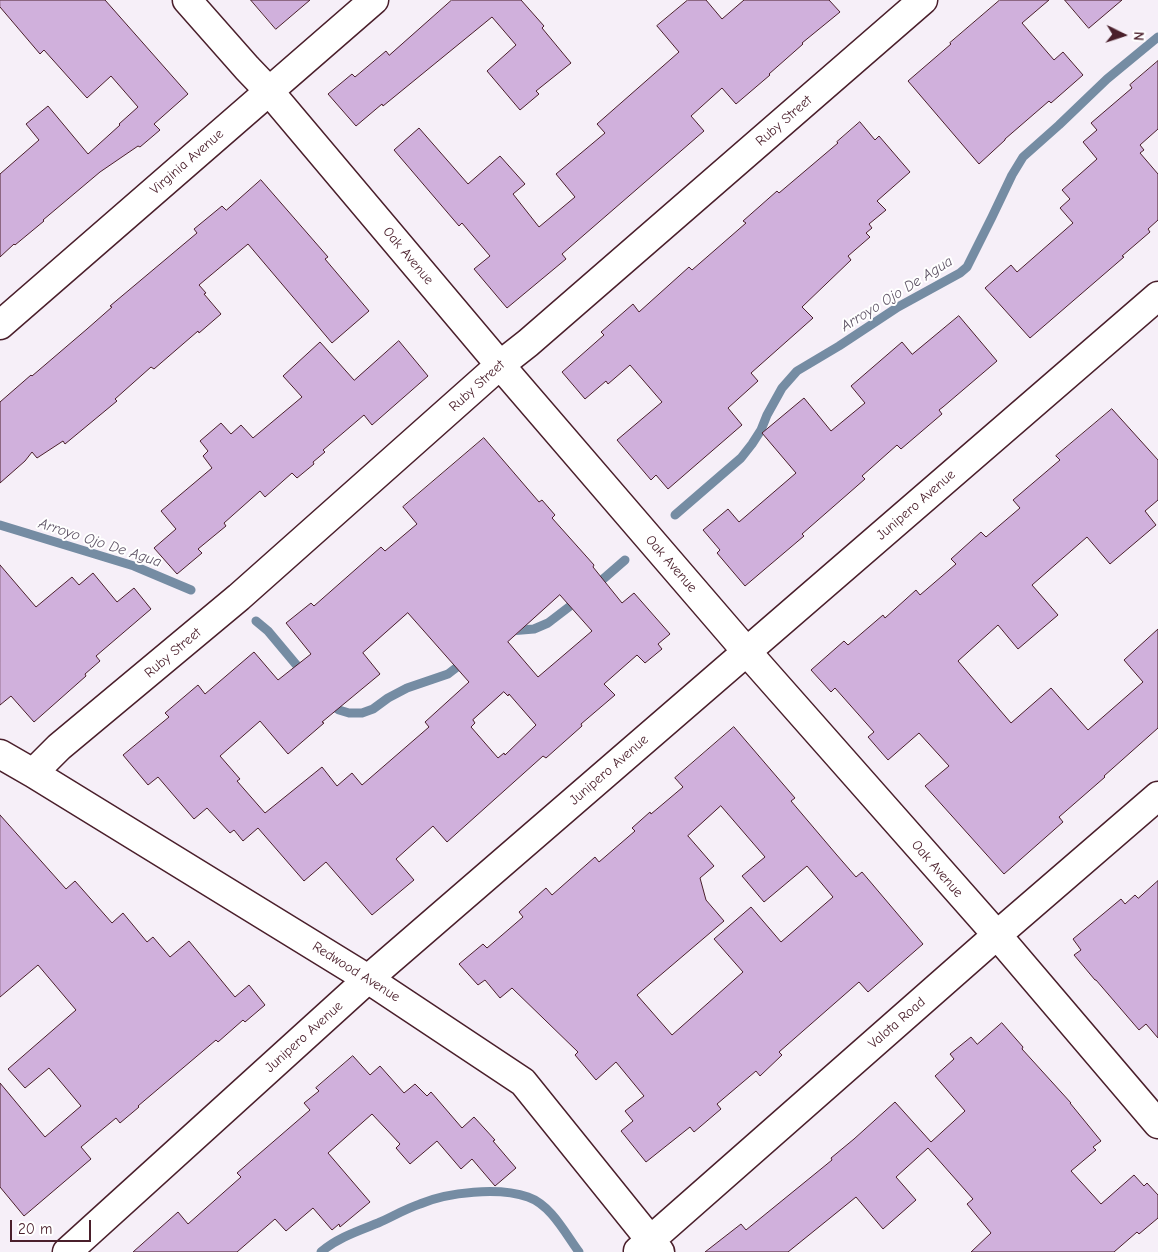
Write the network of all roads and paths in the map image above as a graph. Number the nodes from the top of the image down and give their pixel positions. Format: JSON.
{"nodes":[{"id":1,"x":188,"y":0,"type":"edge"},
{"id":2,"x":374,"y":0,"type":"edge"},
{"id":3,"x":923,"y":0,"type":"edge"},
{"id":4,"x":269,"y":90,"type":"junction"},
{"id":5,"x":1158,"y":296,"type":"edge"},
{"id":6,"x":0,"y":325,"type":"edge"},
{"id":7,"x":500,"y":365,"type":"junction"},
{"id":8,"x":747,"y":652,"type":"junction"},
{"id":9,"x":0,"y":754,"type":"edge"},
{"id":10,"x":33,"y":773,"type":"junction"},
{"id":11,"x":1158,"y":796,"type":"edge"},
{"id":12,"x":996,"y":935,"type":"junction"},
{"id":13,"x":368,"y":978,"type":"junction"},
{"id":14,"x":1158,"y":1124,"type":"edge"},
{"id":15,"x":650,"y":1248,"type":"edge"},
{"id":16,"x":67,"y":1252,"type":"edge"}],
"edges":[{"from":1,"to":4,"type":"street","name":"Oak Avenue"},
{"from":2,"to":4,"type":"street","name":"Virginia Avenue"},
{"from":3,"to":7,"type":"street","name":"Ruby Street"},
{"from":4,"to":6,"type":"street","name":"Virginia Avenue"},
{"from":4,"to":7,"type":"street","name":"Oak Avenue"},
{"from":5,"to":8,"type":"street","name":"Junipero Avenue"},
{"from":7,"to":8,"type":"street","name":"Oak Avenue"},
{"from":7,"to":10,"type":"street","name":"Ruby Street"},
{"from":8,"to":12,"type":"street","name":"Oak Avenue"},
{"from":8,"to":13,"type":"street","name":"Junipero Avenue"},
{"from":9,"to":10,"type":"street","name":"Redwood Avenue"},
{"from":10,"to":13,"type":"street","name":"Redwood Avenue"},
{"from":11,"to":12,"type":"street","name":"Valota Road"},
{"from":12,"to":14,"type":"street","name":"Oak Avenue"},
{"from":12,"to":15,"type":"street","name":"Valota Road"},
{"from":13,"to":15,"type":"street","name":"Redwood Avenue"},
{"from":13,"to":16,"type":"street","name":"Junipero Avenue"}]}
